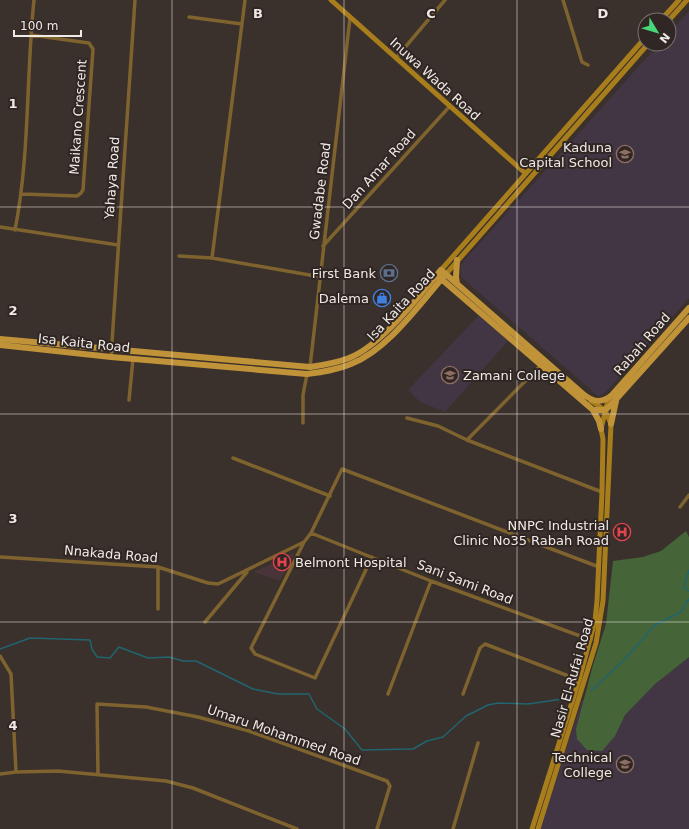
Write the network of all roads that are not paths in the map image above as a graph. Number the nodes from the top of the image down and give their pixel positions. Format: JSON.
{"nodes":[{"id":1,"x":34,"y":0,"type":"edge"},
{"id":2,"x":135,"y":0,"type":"edge"},
{"id":3,"x":245,"y":0,"type":"edge"},
{"id":4,"x":331,"y":0,"type":"edge"},
{"id":5,"x":445,"y":0,"type":"edge"},
{"id":6,"x":563,"y":0,"type":"edge"},
{"id":7,"x":679,"y":0,"type":"edge"},
{"id":8,"x":687,"y":0,"type":"edge"},
{"id":9,"x":668,"y":12,"type":"edge"},
{"id":10,"x":676,"y":12,"type":"edge"},
{"id":11,"x":189,"y":17,"type":"dead end"},
{"id":12,"x":350,"y":18,"type":"junction"},
{"id":13,"x":242,"y":24,"type":"junction"},
{"id":14,"x":31,"y":35,"type":"junction"},
{"id":15,"x":637,"y":47,"type":"edge"},
{"id":16,"x":641,"y":52,"type":"edge"},
{"id":17,"x":396,"y":58,"type":"junction"},
{"id":18,"x":588,"y":65,"type":"dead end"},
{"id":19,"x":450,"y":106,"type":"junction"},
{"id":20,"x":525,"y":173,"type":"junction"},
{"id":21,"x":22,"y":194,"type":"junction"},
{"id":22,"x":0,"y":227,"type":"edge"},
{"id":23,"x":15,"y":230,"type":"junction"},
{"id":24,"x":118,"y":246,"type":"junction"},
{"id":25,"x":324,"y":246,"type":"junction"},
{"id":26,"x":179,"y":256,"type":"dead end"},
{"id":27,"x":212,"y":258,"type":"junction"},
{"id":28,"x":457,"y":260,"type":"junction"},
{"id":29,"x":441,"y":274,"type":"junction"},
{"id":30,"x":321,"y":277,"type":"junction"},
{"id":31,"x":455,"y":286,"type":"junction"},
{"id":32,"x":434,"y":287,"type":"junction"},
{"id":33,"x":689,"y":308,"type":"edge"},
{"id":34,"x":689,"y":318,"type":"edge"},
{"id":35,"x":0,"y":339,"type":"edge"},
{"id":36,"x":0,"y":345,"type":"edge"},
{"id":37,"x":112,"y":349,"type":"junction"},
{"id":38,"x":111,"y":357,"type":"junction"},
{"id":39,"x":649,"y":358,"type":"junction"},
{"id":40,"x":132,"y":359,"type":"junction"},
{"id":41,"x":543,"y":363,"type":"junction"},
{"id":42,"x":310,"y":367,"type":"junction"},
{"id":43,"x":307,"y":374,"type":"junction"},
{"id":44,"x":614,"y":397,"type":"junction"},
{"id":45,"x":129,"y":400,"type":"dead end"},
{"id":46,"x":591,"y":401,"type":"junction"},
{"id":47,"x":593,"y":410,"type":"junction"},
{"id":48,"x":605,"y":410,"type":"junction"},
{"id":49,"x":407,"y":418,"type":"dead end"},
{"id":50,"x":303,"y":423,"type":"dead end"},
{"id":51,"x":611,"y":424,"type":"junction"},
{"id":52,"x":601,"y":428,"type":"junction"},
{"id":53,"x":467,"y":440,"type":"junction"},
{"id":54,"x":234,"y":458,"type":"dead end"},
{"id":55,"x":602,"y":492,"type":"junction"},
{"id":56,"x":689,"y":495,"type":"edge"},
{"id":57,"x":330,"y":496,"type":"junction"},
{"id":58,"x":680,"y":507,"type":"dead end"},
{"id":59,"x":311,"y":533,"type":"junction"},
{"id":60,"x":304,"y":542,"type":"junction"},
{"id":61,"x":0,"y":557,"type":"edge"},
{"id":62,"x":372,"y":557,"type":"junction"},
{"id":63,"x":158,"y":567,"type":"junction"},
{"id":64,"x":599,"y":567,"type":"junction"},
{"id":65,"x":249,"y":569,"type":"junction"},
{"id":66,"x":431,"y":581,"type":"junction"},
{"id":67,"x":158,"y":609,"type":"dead end"},
{"id":68,"x":205,"y":622,"type":"dead end"},
{"id":69,"x":590,"y":640,"type":"junction"},
{"id":70,"x":0,"y":656,"type":"edge"},
{"id":71,"x":579,"y":680,"type":"junction"},
{"id":72,"x":388,"y":694,"type":"dead end"},
{"id":73,"x":464,"y":694,"type":"dead end"},
{"id":74,"x":566,"y":730,"type":"junction"},
{"id":75,"x":478,"y":743,"type":"dead end"},
{"id":76,"x":16,"y":772,"type":"junction"},
{"id":77,"x":0,"y":774,"type":"edge"},
{"id":78,"x":98,"y":774,"type":"junction"},
{"id":79,"x":297,"y":829,"type":"edge"},
{"id":80,"x":378,"y":829,"type":"edge"},
{"id":81,"x":453,"y":829,"type":"edge"},
{"id":82,"x":532,"y":829,"type":"edge"},
{"id":83,"x":538,"y":829,"type":"edge"}],
"edges":[{"from":1,"to":14,"type":"street"},
{"from":2,"to":24,"type":"street","name":"Yahaya Road"},
{"from":3,"to":13,"type":"street"},
{"from":4,"to":12,"type":"main road","name":"Inuwa Wada Road"},
{"from":5,"to":17,"type":"street"},
{"from":6,"to":18,"type":"street"},
{"from":7,"to":9,"type":"main road"},
{"from":8,"to":10,"type":"main road"},
{"from":11,"to":13,"type":"street"},
{"from":12,"to":17,"type":"main road","name":"Inuwa Wada Road"},
{"from":12,"to":25,"type":"street","name":"Gwadabe Road"},
{"from":13,"to":27,"type":"street"},
{"from":14,"to":21,"type":"street"},
{"from":14,"to":21,"type":"street","name":"Maikano Crescent"},
{"from":15,"to":20,"type":"main road","name":"Isa Kaita Road"},
{"from":16,"to":28,"type":"main road","name":"Isa Kaita Road"},
{"from":17,"to":19,"type":"main road","name":"Inuwa Wada Road"},
{"from":19,"to":20,"type":"main road","name":"Inuwa Wada Road"},
{"from":19,"to":25,"type":"street","name":"Dan Amar Road"},
{"from":20,"to":29,"type":"main road","name":"Isa Kaita Road"},
{"from":21,"to":23,"type":"street"},
{"from":22,"to":23,"type":"street"},
{"from":23,"to":24,"type":"street"},
{"from":24,"to":37,"type":"street","name":"Yahaya Road"},
{"from":25,"to":30,"type":"street","name":"Gwadabe Road"},
{"from":26,"to":27,"type":"street"},
{"from":27,"to":30,"type":"street"},
{"from":28,"to":29,"type":"main road","name":"Isa Kaita Road"},
{"from":28,"to":31,"type":"main road"},
{"from":29,"to":31,"type":"main road"},
{"from":29,"to":32,"type":"main road","name":"Isa Kaita Road"},
{"from":29,"to":42,"type":"main road","name":"Isa Kaita Road"},
{"from":30,"to":42,"type":"street","name":"Gwadabe Road"},
{"from":31,"to":32,"type":"main road"},
{"from":31,"to":41,"type":"main road"},
{"from":32,"to":43,"type":"main road","name":"Isa Kaita Road"},
{"from":33,"to":39,"type":"main road","name":"Rabah Road"},
{"from":34,"to":39,"type":"main road","name":"Rabah Road"},
{"from":35,"to":37,"type":"main road","name":"Isa Kaita Road"},
{"from":36,"to":38,"type":"main road","name":"Isa Kaita Road"},
{"from":37,"to":38,"type":"street","name":"Yahaya Road"},
{"from":37,"to":42,"type":"main road","name":"Isa Kaita Road"},
{"from":38,"to":40,"type":"main road","name":"Isa Kaita Road"},
{"from":39,"to":44,"type":"main road","name":"Rabah Road"},
{"from":40,"to":43,"type":"main road","name":"Isa Kaita Road"},
{"from":40,"to":45,"type":"street"},
{"from":41,"to":46,"type":"main road"},
{"from":41,"to":47,"type":"main road"},
{"from":41,"to":53,"type":"street"},
{"from":43,"to":50,"type":"street"},
{"from":44,"to":46,"type":"main road"},
{"from":44,"to":48,"type":"main road","name":"Rabah Road"},
{"from":44,"to":51,"type":"main road"},
{"from":46,"to":48,"type":"main road"},
{"from":47,"to":48,"type":"main road"},
{"from":47,"to":52,"type":"main road"},
{"from":48,"to":51,"type":"main road","name":"Nasir El-Rufai Road"},
{"from":48,"to":52,"type":"main road","name":"Nasir El-Rufai Road"},
{"from":49,"to":53,"type":"street"},
{"from":51,"to":74,"type":"main road","name":"Nasir El-Rufai Road"},
{"from":52,"to":55,"type":"main road","name":"Nasir El-Rufai Road"},
{"from":53,"to":55,"type":"street"},
{"from":54,"to":57,"type":"street"},
{"from":55,"to":64,"type":"main road","name":"Nasir El-Rufai Road"},
{"from":56,"to":58,"type":"street"},
{"from":57,"to":59,"type":"street"},
{"from":57,"to":64,"type":"street"},
{"from":59,"to":60,"type":"street"},
{"from":59,"to":62,"type":"street","name":"Sani Sami Road"},
{"from":60,"to":62,"type":"street"},
{"from":60,"to":65,"type":"street","name":"Nnakada Road"},
{"from":61,"to":63,"type":"street","name":"Nnakada Road"},
{"from":62,"to":66,"type":"street","name":"Sani Sami Road"},
{"from":63,"to":65,"type":"street","name":"Nnakada Road"},
{"from":63,"to":67,"type":"street"},
{"from":64,"to":69,"type":"main road","name":"Nasir El-Rufai Road"},
{"from":65,"to":68,"type":"street"},
{"from":66,"to":69,"type":"street","name":"Sani Sami Road"},
{"from":66,"to":72,"type":"street"},
{"from":69,"to":71,"type":"main road","name":"Nasir El-Rufai Road"},
{"from":70,"to":76,"type":"street"},
{"from":71,"to":73,"type":"street"},
{"from":71,"to":74,"type":"main road","name":"Nasir El-Rufai Road"},
{"from":74,"to":82,"type":"main road","name":"Nasir El-Rufai Road"},
{"from":74,"to":83,"type":"main road","name":"Nasir El-Rufai Road"},
{"from":75,"to":81,"type":"street"},
{"from":76,"to":77,"type":"street"},
{"from":76,"to":78,"type":"street"},
{"from":78,"to":79,"type":"street"},
{"from":78,"to":80,"type":"street","name":"Umaru Mohammed Road"}]}
